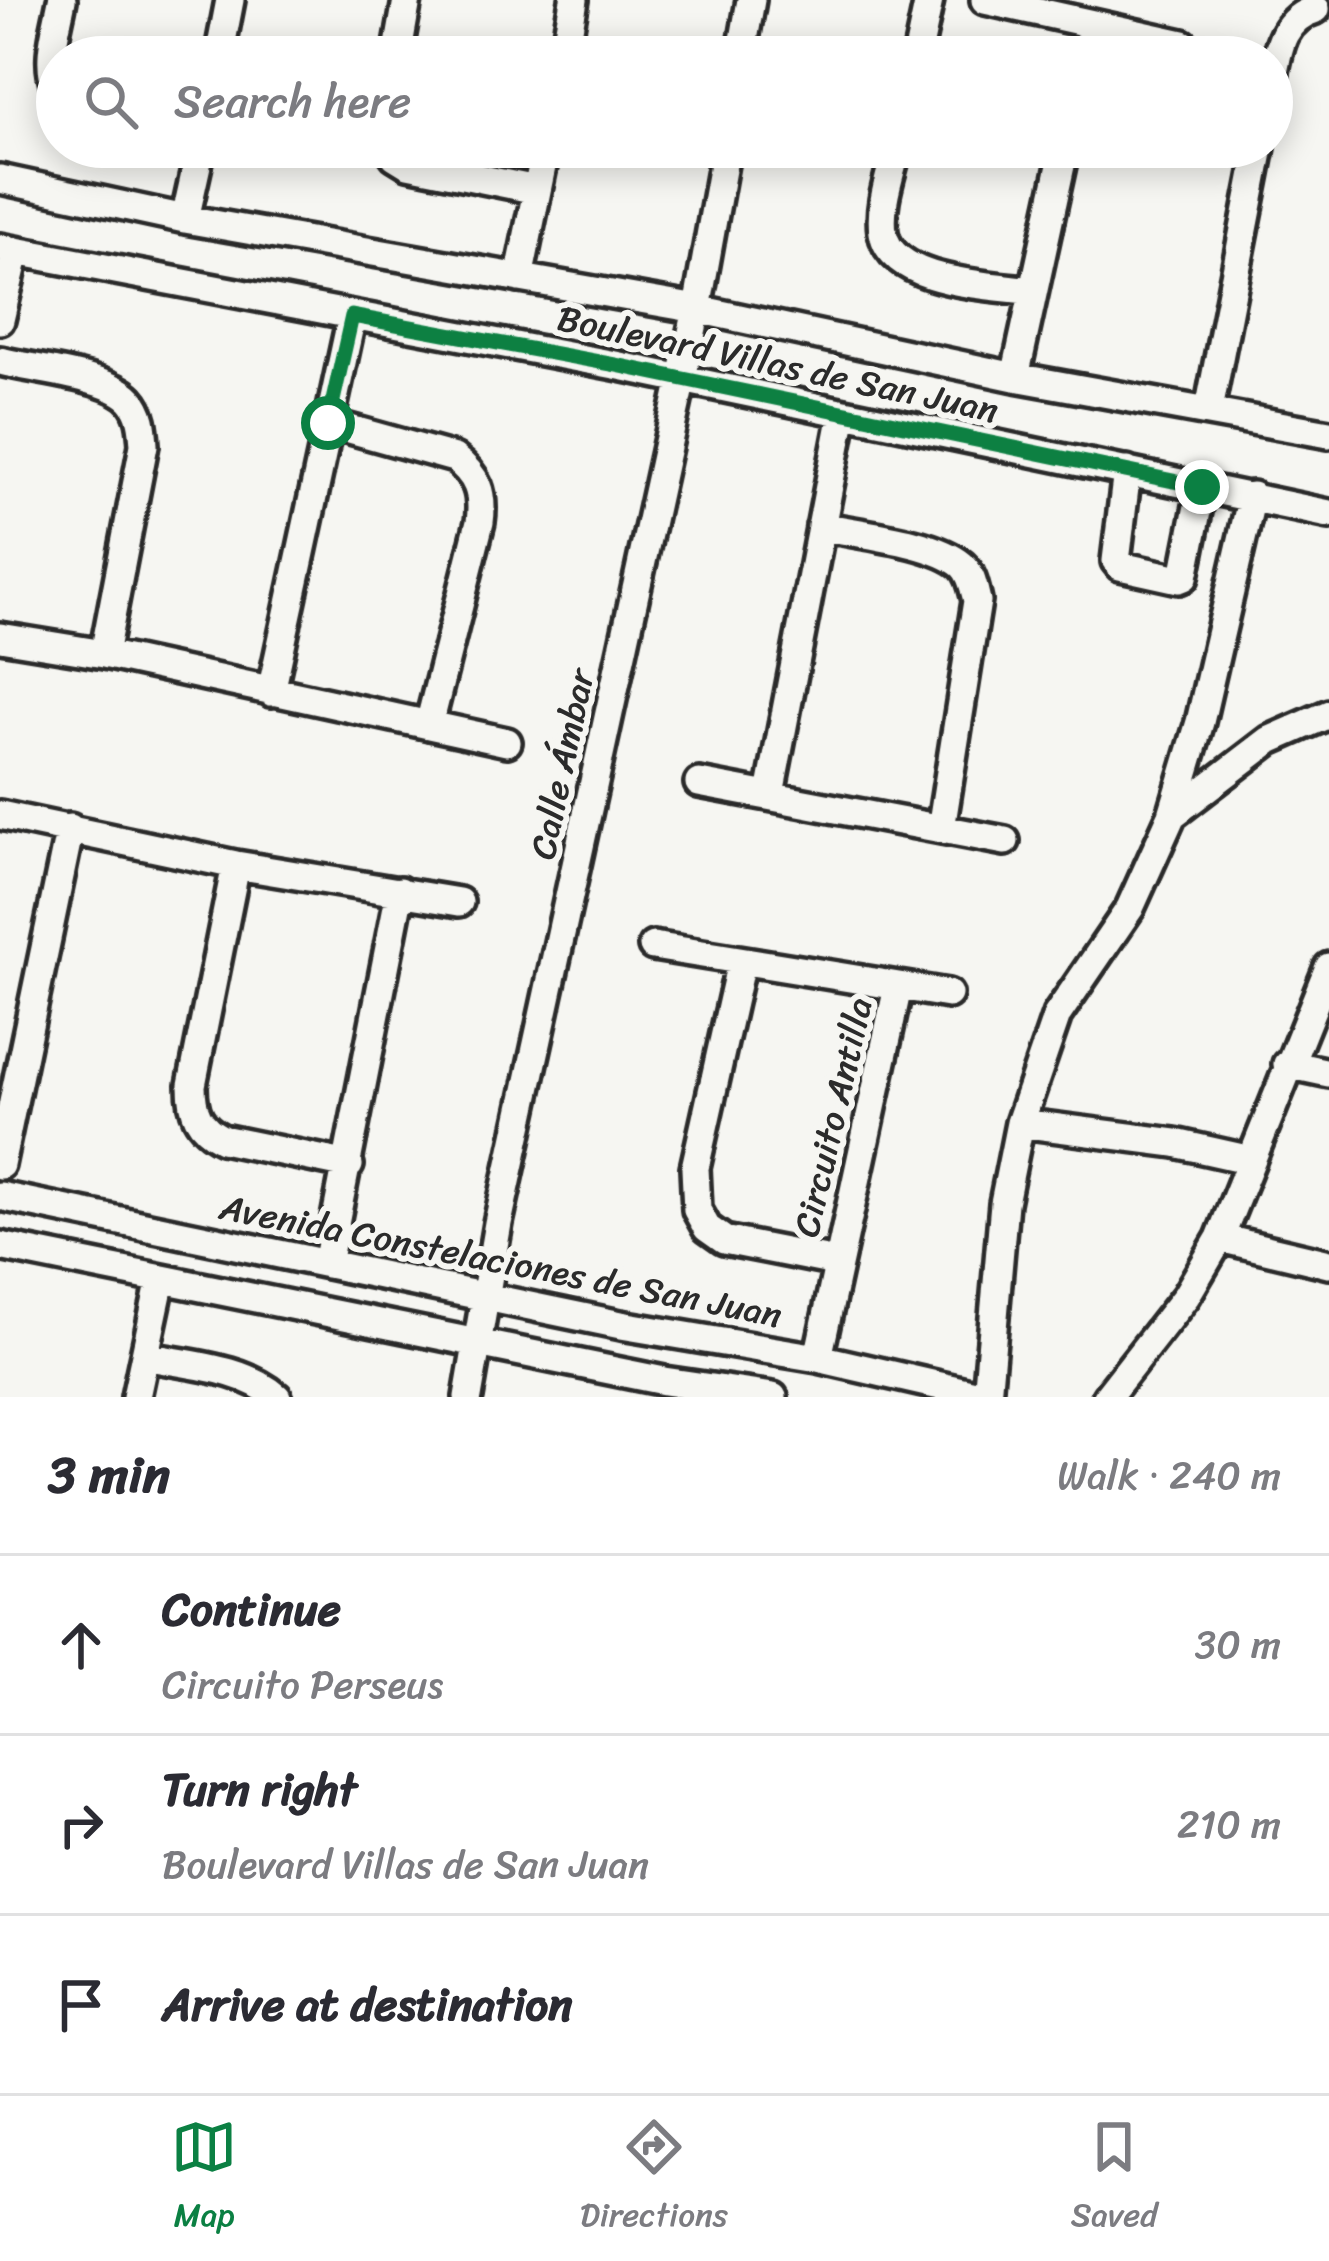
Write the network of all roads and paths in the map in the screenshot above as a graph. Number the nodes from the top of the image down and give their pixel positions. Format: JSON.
{"nodes":[{"id":1,"x":62,"y":0,"type":"edge"},
{"id":2,"x":230,"y":0,"type":"edge"},
{"id":3,"x":407,"y":0,"type":"edge"},
{"id":4,"x":574,"y":0,"type":"edge"},
{"id":5,"x":751,"y":0,"type":"edge"},
{"id":6,"x":929,"y":0,"type":"edge"},
{"id":7,"x":986,"y":0,"type":"edge"},
{"id":8,"x":1316,"y":9,"type":"dead end"},
{"id":9,"x":1092,"y":26,"type":"junction"},
{"id":10,"x":55,"y":36,"type":"edge"},
{"id":11,"x":223,"y":36,"type":"edge"},
{"id":12,"x":401,"y":36,"type":"edge"},
{"id":13,"x":568,"y":36,"type":"edge"},
{"id":14,"x":745,"y":36,"type":"edge"},
{"id":15,"x":921,"y":36,"type":"edge"},
{"id":16,"x":1090,"y":36,"type":"edge"},
{"id":17,"x":1143,"y":36,"type":"edge"},
{"id":18,"x":1283,"y":36,"type":"edge"},
{"id":19,"x":196,"y":168,"type":"edge"},
{"id":20,"x":428,"y":168,"type":"edge"},
{"id":21,"x":542,"y":168,"type":"edge"},
{"id":22,"x":721,"y":168,"type":"edge"},
{"id":23,"x":891,"y":168,"type":"edge"},
{"id":24,"x":1060,"y":168,"type":"edge"},
{"id":25,"x":1256,"y":168,"type":"edge"},
{"id":26,"x":0,"y":179,"type":"edge"},
{"id":27,"x":537,"y":190,"type":"junction"},
{"id":28,"x":185,"y":219,"type":"junction"},
{"id":29,"x":8,"y":250,"type":"edge"},
{"id":30,"x":519,"y":278,"type":"junction"},
{"id":31,"x":1033,"y":291,"type":"junction"},
{"id":32,"x":697,"y":309,"type":"junction"},
{"id":33,"x":352,"y":316,"type":"junction"},
{"id":34,"x":0,"y":320,"type":"edge"},
{"id":35,"x":0,"y":361,"type":"edge"},
{"id":36,"x":1015,"y":377,"type":"junction"},
{"id":37,"x":682,"y":380,"type":"junction"},
{"id":38,"x":1209,"y":410,"type":"junction"},
{"id":39,"x":843,"y":413,"type":"junction"},
{"id":40,"x":328,"y":423,"type":"junction"},
{"id":41,"x":1329,"y":434,"type":"edge"},
{"id":42,"x":1127,"y":471,"type":"junction"},
{"id":43,"x":1202,"y":487,"type":"junction"},
{"id":44,"x":1252,"y":496,"type":"junction"},
{"id":45,"x":1329,"y":514,"type":"edge"},
{"id":46,"x":821,"y":526,"type":"junction"},
{"id":47,"x":0,"y":637,"type":"edge"},
{"id":48,"x":104,"y":654,"type":"junction"},
{"id":49,"x":272,"y":692,"type":"junction"},
{"id":50,"x":1329,"y":714,"type":"edge"},
{"id":51,"x":429,"y":725,"type":"junction"},
{"id":52,"x":507,"y":742,"type":"dead end"},
{"id":53,"x":699,"y":783,"type":"dead end"},
{"id":54,"x":770,"y":794,"type":"junction"},
{"id":55,"x":0,"y":815,"type":"edge"},
{"id":56,"x":1172,"y":815,"type":"junction"},
{"id":57,"x":70,"y":828,"type":"junction"},
{"id":58,"x":941,"y":829,"type":"junction"},
{"id":59,"x":1005,"y":841,"type":"dead end"},
{"id":60,"x":236,"y":865,"type":"junction"},
{"id":61,"x":400,"y":891,"type":"junction"},
{"id":62,"x":458,"y":902,"type":"dead end"},
{"id":63,"x":653,"y":946,"type":"dead end"},
{"id":64,"x":741,"y":962,"type":"junction"},
{"id":65,"x":1329,"y":967,"type":"edge"},
{"id":66,"x":898,"y":987,"type":"junction"},
{"id":67,"x":948,"y":994,"type":"dead end"},
{"id":68,"x":1287,"y":1064,"type":"junction"},
{"id":69,"x":1329,"y":1072,"type":"edge"},
{"id":70,"x":7,"y":1096,"type":"edge"},
{"id":71,"x":1020,"y":1123,"type":"junction"},
{"id":72,"x":1252,"y":1160,"type":"junction"},
{"id":73,"x":0,"y":1165,"type":"edge"},
{"id":74,"x":350,"y":1165,"type":"junction"},
{"id":75,"x":0,"y":1196,"type":"edge"},
{"id":76,"x":1220,"y":1238,"type":"junction"},
{"id":77,"x":0,"y":1246,"type":"edge"},
{"id":78,"x":836,"y":1262,"type":"junction"},
{"id":79,"x":327,"y":1264,"type":"junction"},
{"id":80,"x":1329,"y":1264,"type":"edge"},
{"id":81,"x":161,"y":1279,"type":"junction"},
{"id":82,"x":486,"y":1298,"type":"junction"},
{"id":83,"x":479,"y":1341,"type":"junction"},
{"id":84,"x":145,"y":1356,"type":"junction"},
{"id":85,"x":818,"y":1358,"type":"junction"},
{"id":86,"x":902,"y":1388,"type":"edge"},
{"id":87,"x":662,"y":1389,"type":"edge"},
{"id":88,"x":136,"y":1397,"type":"edge"},
{"id":89,"x":277,"y":1397,"type":"edge"},
{"id":90,"x":468,"y":1397,"type":"edge"},
{"id":91,"x":772,"y":1397,"type":"edge"},
{"id":92,"x":987,"y":1397,"type":"edge"},
{"id":93,"x":1106,"y":1397,"type":"edge"}],
"edges":[{"from":1,"to":10,"type":"street"},
{"from":2,"to":11,"type":"street"},
{"from":3,"to":12,"type":"street"},
{"from":4,"to":13,"type":"street"},
{"from":5,"to":14,"type":"street"},
{"from":6,"to":15,"type":"street"},
{"from":7,"to":9,"type":"street"},
{"from":8,"to":18,"type":"street"},
{"from":9,"to":16,"type":"street"},
{"from":9,"to":17,"type":"street"},
{"from":19,"to":28,"type":"street"},
{"from":20,"to":27,"type":"street"},
{"from":21,"to":27,"type":"street"},
{"from":22,"to":32,"type":"street","name":"Calle Ámbar"},
{"from":23,"to":31,"type":"street"},
{"from":24,"to":31,"type":"street"},
{"from":25,"to":38,"type":"street"},
{"from":26,"to":28,"type":"street","name":"Boulevard Villas de San Juan"},
{"from":27,"to":30,"type":"street"},
{"from":28,"to":30,"type":"street","name":"Boulevard Villas de San Juan"},
{"from":29,"to":33,"type":"street","name":"Boulevard Villas de San Juan"},
{"from":29,"to":34,"type":"street"},
{"from":30,"to":32,"type":"street","name":"Boulevard Villas de San Juan"},
{"from":31,"to":36,"type":"street"},
{"from":32,"to":36,"type":"street","name":"Boulevard Villas de San Juan"},
{"from":32,"to":37,"type":"street","name":"Calle Ámbar"},
{"from":33,"to":37,"type":"street","name":"Boulevard Villas de San Juan"},
{"from":33,"to":40,"type":"street"},
{"from":35,"to":48,"type":"street"},
{"from":36,"to":38,"type":"street","name":"Boulevard Villas de San Juan"},
{"from":37,"to":39,"type":"street","name":"Boulevard Villas de San Juan"},
{"from":37,"to":82,"type":"street","name":"Calle Ámbar"},
{"from":38,"to":41,"type":"street","name":"Boulevard Villas de San Juan"},
{"from":39,"to":42,"type":"street","name":"Boulevard Villas de San Juan"},
{"from":39,"to":46,"type":"street"},
{"from":40,"to":49,"type":"street"},
{"from":40,"to":51,"type":"street"},
{"from":42,"to":43,"type":"street","name":"Boulevard Villas de San Juan"},
{"from":42,"to":43,"type":"street"},
{"from":43,"to":44,"type":"street","name":"Boulevard Villas de San Juan"},
{"from":44,"to":45,"type":"street","name":"Boulevard Villas de San Juan"},
{"from":44,"to":56,"type":"street"},
{"from":46,"to":54,"type":"street"},
{"from":46,"to":58,"type":"street"},
{"from":47,"to":48,"type":"street"},
{"from":48,"to":49,"type":"street"},
{"from":49,"to":51,"type":"street"},
{"from":50,"to":56,"type":"street"},
{"from":51,"to":52,"type":"street"},
{"from":53,"to":54,"type":"street"},
{"from":54,"to":58,"type":"street"},
{"from":55,"to":57,"type":"street"},
{"from":56,"to":71,"type":"street"},
{"from":57,"to":60,"type":"street"},
{"from":57,"to":70,"type":"street"},
{"from":58,"to":59,"type":"street"},
{"from":60,"to":61,"type":"street"},
{"from":60,"to":74,"type":"street"},
{"from":61,"to":62,"type":"street"},
{"from":61,"to":74,"type":"street"},
{"from":63,"to":64,"type":"street"},
{"from":64,"to":66,"type":"street","name":"Circuito Antilla"},
{"from":64,"to":78,"type":"street","name":"Circuito Antilla"},
{"from":65,"to":68,"type":"street"},
{"from":66,"to":67,"type":"street","name":"Circuito Antilla"},
{"from":66,"to":78,"type":"street","name":"Circuito Antilla"},
{"from":68,"to":69,"type":"street"},
{"from":68,"to":72,"type":"street"},
{"from":70,"to":73,"type":"street"},
{"from":71,"to":72,"type":"street"},
{"from":71,"to":92,"type":"street"},
{"from":72,"to":76,"type":"street"},
{"from":74,"to":79,"type":"street"},
{"from":75,"to":79,"type":"street","name":"Avenida Constelaciones de San Juan"},
{"from":76,"to":80,"type":"street"},
{"from":76,"to":93,"type":"street"},
{"from":77,"to":81,"type":"street"},
{"from":78,"to":85,"type":"street","name":"Circuito Antilla"},
{"from":79,"to":82,"type":"street","name":"Avenida Constelaciones de San Juan"},
{"from":81,"to":83,"type":"street"},
{"from":81,"to":84,"type":"street"},
{"from":82,"to":83,"type":"street","name":"Calle Ámbar"},
{"from":82,"to":85,"type":"street","name":"Avenida Constelaciones de San Juan"},
{"from":83,"to":87,"type":"street"},
{"from":83,"to":90,"type":"street","name":"Calle Ámbar"},
{"from":84,"to":88,"type":"street"},
{"from":84,"to":89,"type":"street"},
{"from":85,"to":86,"type":"street","name":"Avenida Constelaciones de San Juan"},
{"from":86,"to":92,"type":"street","name":"Avenida Constelaciones de San Juan"},
{"from":87,"to":91,"type":"street"}]}
